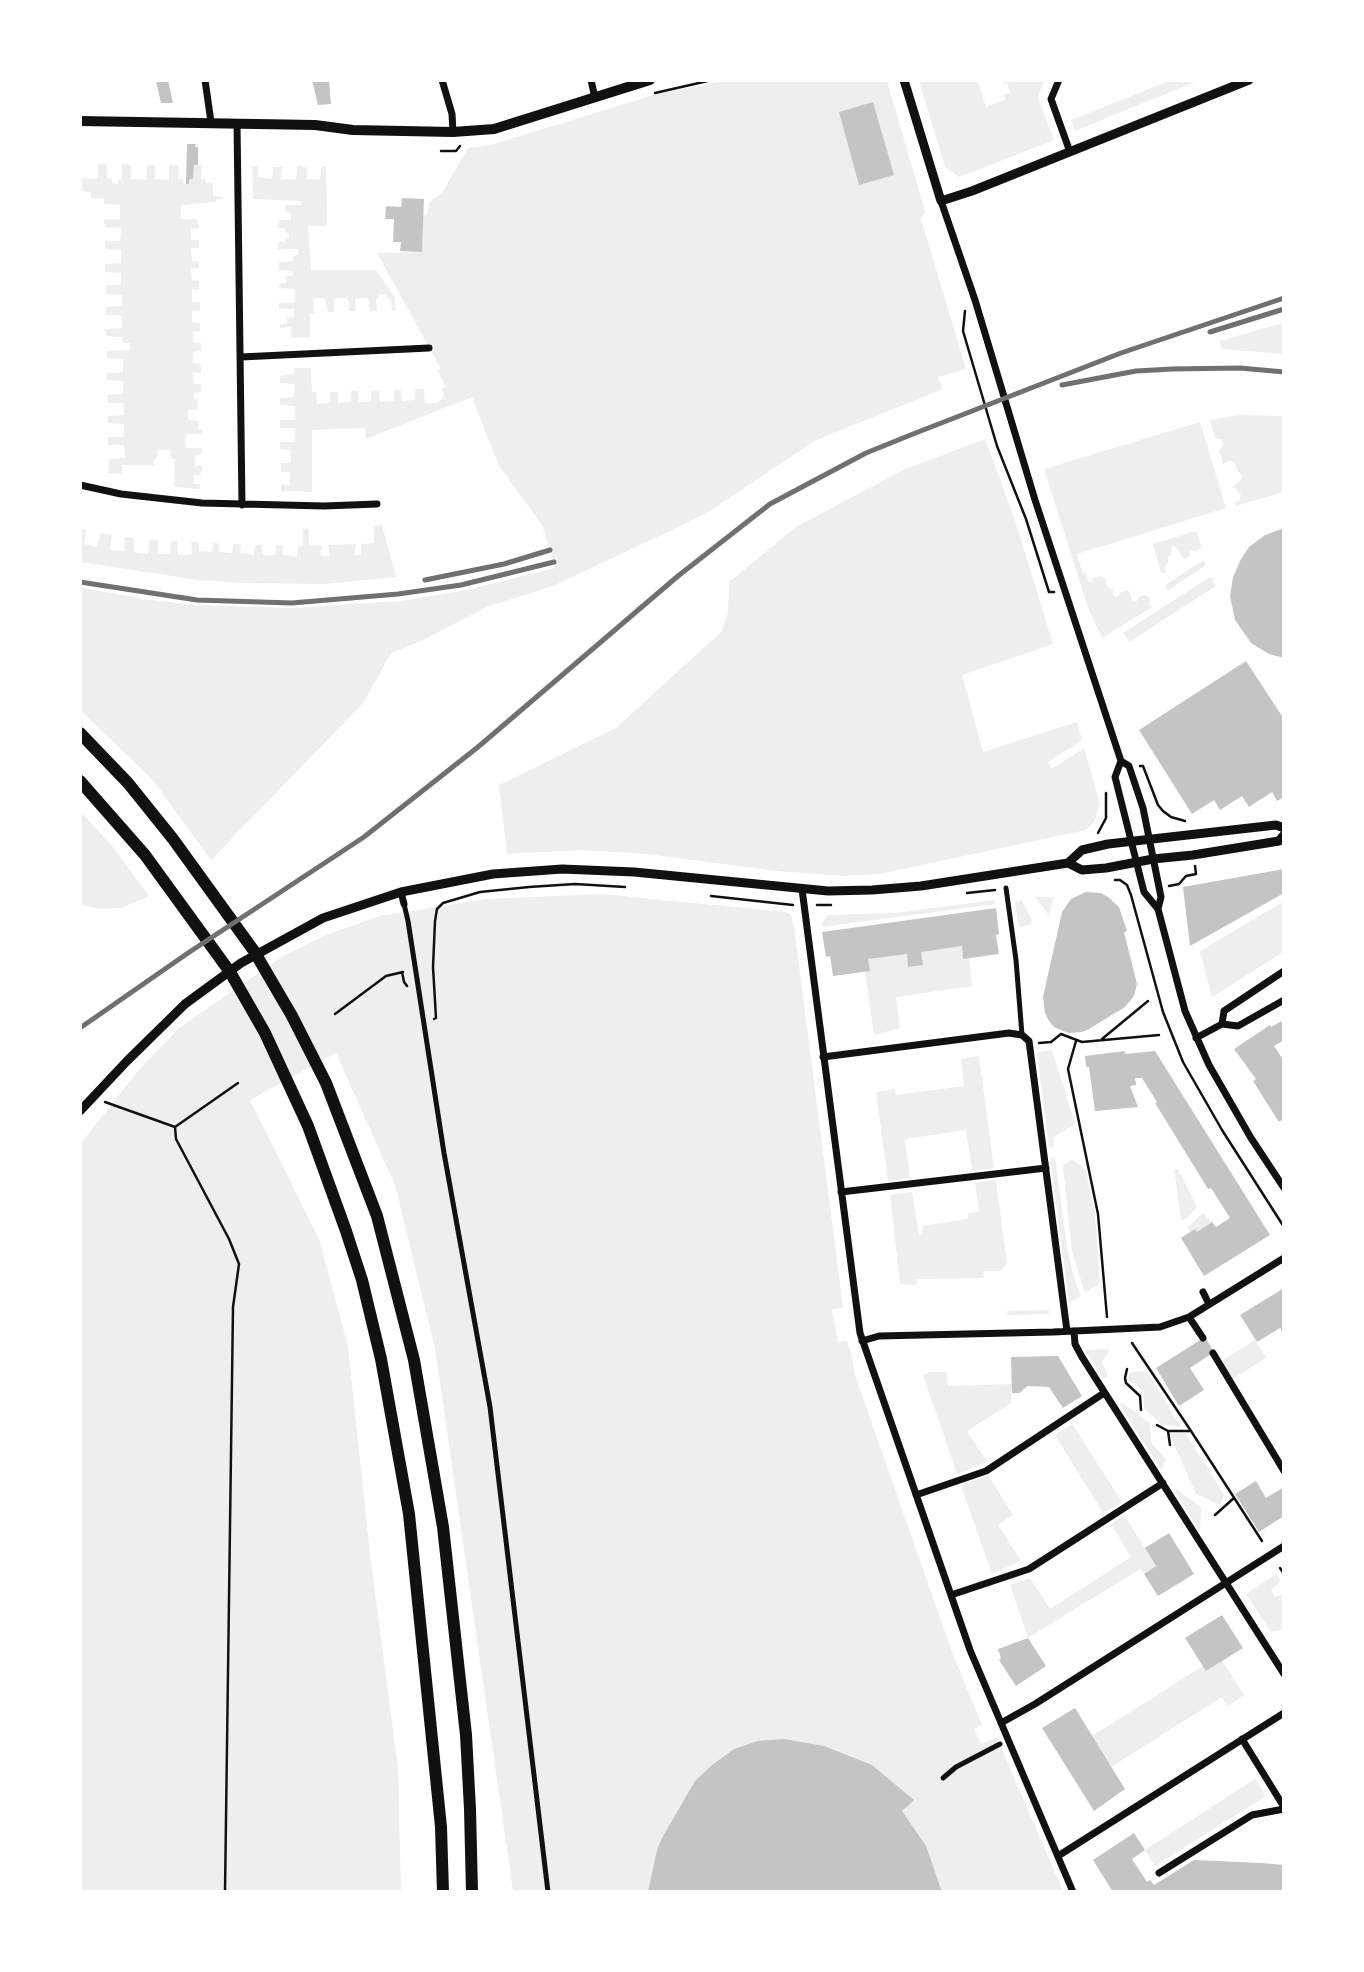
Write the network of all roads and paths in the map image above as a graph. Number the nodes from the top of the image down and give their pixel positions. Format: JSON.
{"nodes":[{"id":1,"x":205,"y":80,"type":"edge"},
{"id":2,"x":442,"y":80,"type":"edge"},
{"id":3,"x":591,"y":80,"type":"edge"},
{"id":4,"x":650,"y":80,"type":"edge"},
{"id":5,"x":904,"y":80,"type":"edge"},
{"id":6,"x":1059,"y":80,"type":"edge"},
{"id":7,"x":1249,"y":80,"type":"edge"},
{"id":8,"x":595,"y":98,"type":"junction"},
{"id":9,"x":80,"y":121,"type":"edge"},
{"id":10,"x":211,"y":122,"type":"junction"},
{"id":11,"x":237,"y":123,"type":"junction"},
{"id":12,"x":453,"y":132,"type":"junction"},
{"id":13,"x":1070,"y":152,"type":"junction"},
{"id":14,"x":941,"y":201,"type":"junction"},
{"id":15,"x":963,"y":303,"type":"dead end"},
{"id":16,"x":429,"y":348,"type":"dead end"},
{"id":17,"x":241,"y":356,"type":"junction"},
{"id":18,"x":80,"y":485,"type":"edge"},
{"id":19,"x":377,"y":504,"type":"dead end"},
{"id":20,"x":242,"y":505,"type":"junction"},
{"id":21,"x":1049,"y":592,"type":"dead end"},
{"id":22,"x":80,"y":733,"type":"edge"},
{"id":23,"x":1121,"y":761,"type":"junction"},
{"id":24,"x":1143,"y":766,"type":"dead end"},
{"id":25,"x":80,"y":781,"type":"edge"},
{"id":26,"x":1105,"y":785,"type":"dead end"},
{"id":27,"x":1188,"y":822,"type":"dead end"},
{"id":28,"x":1283,"y":828,"type":"edge"},
{"id":29,"x":1098,"y":832,"type":"dead end"},
{"id":30,"x":1283,"y":835,"type":"edge"},
{"id":31,"x":1149,"y":839,"type":"junction"},
{"id":32,"x":1130,"y":842,"type":"junction"},
{"id":33,"x":1153,"y":859,"type":"junction"},
{"id":34,"x":1135,"y":862,"type":"junction"},
{"id":35,"x":1068,"y":863,"type":"junction"},
{"id":36,"x":1196,"y":874,"type":"dead end"},
{"id":37,"x":1108,"y":880,"type":"dead end"},
{"id":38,"x":625,"y":887,"type":"dead end"},
{"id":39,"x":1168,"y":887,"type":"dead end"},
{"id":40,"x":1006,"y":888,"type":"dead end"},
{"id":41,"x":802,"y":889,"type":"junction"},
{"id":42,"x":995,"y":890,"type":"dead end"},
{"id":43,"x":978,"y":891,"type":"dead end"},
{"id":44,"x":401,"y":892,"type":"junction"},
{"id":45,"x":711,"y":896,"type":"dead end"},
{"id":46,"x":404,"y":904,"type":"joint"},
{"id":47,"x":796,"y":905,"type":"dead end"},
{"id":48,"x":811,"y":905,"type":"dead end"},
{"id":49,"x":835,"y":905,"type":"dead end"},
{"id":50,"x":1158,"y":909,"type":"junction"},
{"id":51,"x":1283,"y":971,"type":"edge"},
{"id":52,"x":399,"y":973,"type":"dead end"},
{"id":53,"x":1283,"y":1000,"type":"edge"},
{"id":54,"x":1148,"y":1001,"type":"dead end"},
{"id":55,"x":335,"y":1014,"type":"dead end"},
{"id":56,"x":1222,"y":1024,"type":"junction"},
{"id":57,"x":425,"y":1027,"type":"junction"},
{"id":58,"x":1022,"y":1035,"type":"junction"},
{"id":59,"x":1159,"y":1035,"type":"dead end"},
{"id":60,"x":1196,"y":1038,"type":"junction"},
{"id":61,"x":1102,"y":1040,"type":"junction"},
{"id":62,"x":1076,"y":1041,"type":"junction"},
{"id":63,"x":1036,"y":1043,"type":"dead end"},
{"id":64,"x":823,"y":1057,"type":"junction"},
{"id":65,"x":238,"y":1083,"type":"dead end"},
{"id":66,"x":104,"y":1101,"type":"dead end"},
{"id":67,"x":80,"y":1111,"type":"edge"},
{"id":68,"x":175,"y":1126,"type":"junction"},
{"id":69,"x":1046,"y":1168,"type":"junction"},
{"id":70,"x":1283,"y":1188,"type":"edge"},
{"id":71,"x":841,"y":1192,"type":"junction"},
{"id":72,"x":1283,"y":1227,"type":"edge"},
{"id":73,"x":1283,"y":1258,"type":"edge"},
{"id":74,"x":1202,"y":1292,"type":"dead end"},
{"id":75,"x":1209,"y":1304,"type":"junction"},
{"id":76,"x":1107,"y":1317,"type":"dead end"},
{"id":77,"x":1189,"y":1317,"type":"junction"},
{"id":78,"x":1071,"y":1331,"type":"junction"},
{"id":79,"x":1203,"y":1338,"type":"dead end"},
{"id":80,"x":862,"y":1341,"type":"junction"},
{"id":81,"x":1132,"y":1343,"type":"dead end"},
{"id":82,"x":1213,"y":1353,"type":"dead end"},
{"id":83,"x":1127,"y":1369,"type":"dead end"},
{"id":84,"x":1104,"y":1393,"type":"junction"},
{"id":85,"x":1141,"y":1410,"type":"dead end"},
{"id":86,"x":1157,"y":1424,"type":"dead end"},
{"id":87,"x":1168,"y":1431,"type":"junction"},
{"id":88,"x":1191,"y":1431,"type":"junction"},
{"id":89,"x":1170,"y":1446,"type":"dead end"},
{"id":90,"x":1283,"y":1471,"type":"edge"},
{"id":91,"x":1163,"y":1483,"type":"junction"},
{"id":92,"x":916,"y":1495,"type":"junction"},
{"id":93,"x":1234,"y":1498,"type":"junction"},
{"id":94,"x":1215,"y":1515,"type":"dead end"},
{"id":95,"x":1262,"y":1541,"type":"dead end"},
{"id":96,"x":1283,"y":1546,"type":"edge"},
{"id":97,"x":1280,"y":1568,"type":"dead end"},
{"id":98,"x":1283,"y":1574,"type":"edge"},
{"id":99,"x":1226,"y":1583,"type":"junction"},
{"id":100,"x":951,"y":1595,"type":"junction"},
{"id":101,"x":1283,"y":1674,"type":"edge"},
{"id":102,"x":1283,"y":1713,"type":"edge"},
{"id":103,"x":1001,"y":1723,"type":"junction"},
{"id":104,"x":1242,"y":1739,"type":"junction"},
{"id":105,"x":1000,"y":1744,"type":"dead end"},
{"id":106,"x":943,"y":1778,"type":"dead end"},
{"id":107,"x":1283,"y":1808,"type":"edge"},
{"id":108,"x":470,"y":1809,"type":"junction"},
{"id":109,"x":1058,"y":1856,"type":"junction"},
{"id":110,"x":1159,"y":1873,"type":"dead end"},
{"id":111,"x":225,"y":1892,"type":"edge"},
{"id":112,"x":443,"y":1892,"type":"edge"},
{"id":113,"x":472,"y":1892,"type":"edge"},
{"id":114,"x":480,"y":1892,"type":"edge"},
{"id":115,"x":548,"y":1892,"type":"edge"},
{"id":116,"x":1073,"y":1892,"type":"edge"}],
"edges":[{"from":1,"to":10,"type":"street"},
{"from":2,"to":12,"type":"street"},
{"from":3,"to":8,"type":"street"},
{"from":4,"to":8,"type":"main road"},
{"from":5,"to":14,"type":"street"},
{"from":6,"to":13,"type":"street"},
{"from":7,"to":13,"type":"street"},
{"from":8,"to":12,"type":"main road"},
{"from":9,"to":10,"type":"main road"},
{"from":10,"to":11,"type":"main road"},
{"from":11,"to":12,"type":"main road"},
{"from":11,"to":17,"type":"street"},
{"from":13,"to":14,"type":"street"},
{"from":14,"to":23,"type":"street"},
{"from":15,"to":21,"type":"path"},
{"from":16,"to":17,"type":"street"},
{"from":17,"to":20,"type":"street"},
{"from":18,"to":20,"type":"street"},
{"from":19,"to":20,"type":"street"},
{"from":22,"to":108,"type":"highway"},
{"from":23,"to":31,"type":"street"},
{"from":23,"to":32,"type":"street"},
{"from":24,"to":27,"type":"path"},
{"from":25,"to":112,"type":"highway"},
{"from":26,"to":29,"type":"path"},
{"from":28,"to":31,"type":"street"},
{"from":30,"to":33,"type":"street"},
{"from":31,"to":32,"type":"street"},
{"from":31,"to":33,"type":"street"},
{"from":32,"to":34,"type":"street"},
{"from":32,"to":35,"type":"street"},
{"from":33,"to":34,"type":"street"},
{"from":33,"to":50,"type":"street"},
{"from":34,"to":35,"type":"street"},
{"from":34,"to":50,"type":"street"},
{"from":35,"to":41,"type":"street"},
{"from":36,"to":39,"type":"path"},
{"from":37,"to":72,"type":"path"},
{"from":38,"to":57,"type":"path"},
{"from":40,"to":58,"type":"street"},
{"from":41,"to":44,"type":"street"},
{"from":41,"to":64,"type":"street"},
{"from":42,"to":43,"type":"path"},
{"from":44,"to":46,"type":"street"},
{"from":44,"to":67,"type":"street"},
{"from":45,"to":47,"type":"path"},
{"from":46,"to":57,"type":"street"},
{"from":48,"to":49,"type":"path"},
{"from":50,"to":60,"type":"street"},
{"from":51,"to":56,"type":"street"},
{"from":52,"to":55,"type":"path"},
{"from":53,"to":56,"type":"street"},
{"from":54,"to":61,"type":"path"},
{"from":56,"to":60,"type":"street"},
{"from":57,"to":115,"type":"street"},
{"from":58,"to":64,"type":"street"},
{"from":58,"to":69,"type":"street"},
{"from":59,"to":61,"type":"path"},
{"from":60,"to":70,"type":"street"},
{"from":61,"to":62,"type":"path"},
{"from":62,"to":63,"type":"path"},
{"from":62,"to":76,"type":"path"},
{"from":64,"to":71,"type":"street"},
{"from":65,"to":68,"type":"path"},
{"from":66,"to":68,"type":"path"},
{"from":68,"to":111,"type":"path"},
{"from":69,"to":71,"type":"street"},
{"from":69,"to":78,"type":"street"},
{"from":71,"to":80,"type":"street"},
{"from":73,"to":75,"type":"street"},
{"from":74,"to":75,"type":"street"},
{"from":75,"to":77,"type":"street"},
{"from":77,"to":78,"type":"street"},
{"from":77,"to":79,"type":"street"},
{"from":78,"to":80,"type":"street"},
{"from":78,"to":84,"type":"street"},
{"from":80,"to":92,"type":"street"},
{"from":81,"to":88,"type":"path"},
{"from":82,"to":90,"type":"street"},
{"from":83,"to":85,"type":"path"},
{"from":84,"to":91,"type":"street"},
{"from":84,"to":92,"type":"street"},
{"from":86,"to":87,"type":"path"},
{"from":87,"to":88,"type":"path"},
{"from":87,"to":89,"type":"path"},
{"from":88,"to":93,"type":"path"},
{"from":91,"to":99,"type":"street"},
{"from":91,"to":100,"type":"street"},
{"from":92,"to":100,"type":"street"},
{"from":93,"to":94,"type":"path"},
{"from":93,"to":95,"type":"path"},
{"from":96,"to":99,"type":"street"},
{"from":97,"to":98,"type":"path"},
{"from":99,"to":101,"type":"street"},
{"from":99,"to":103,"type":"street"},
{"from":100,"to":103,"type":"street"},
{"from":102,"to":104,"type":"street"},
{"from":103,"to":109,"type":"street"},
{"from":104,"to":107,"type":"street"},
{"from":104,"to":109,"type":"street"},
{"from":105,"to":106,"type":"street"},
{"from":107,"to":110,"type":"street"},
{"from":108,"to":113,"type":"highway"},
{"from":108,"to":114,"type":"highway"},
{"from":109,"to":116,"type":"street"}]}
